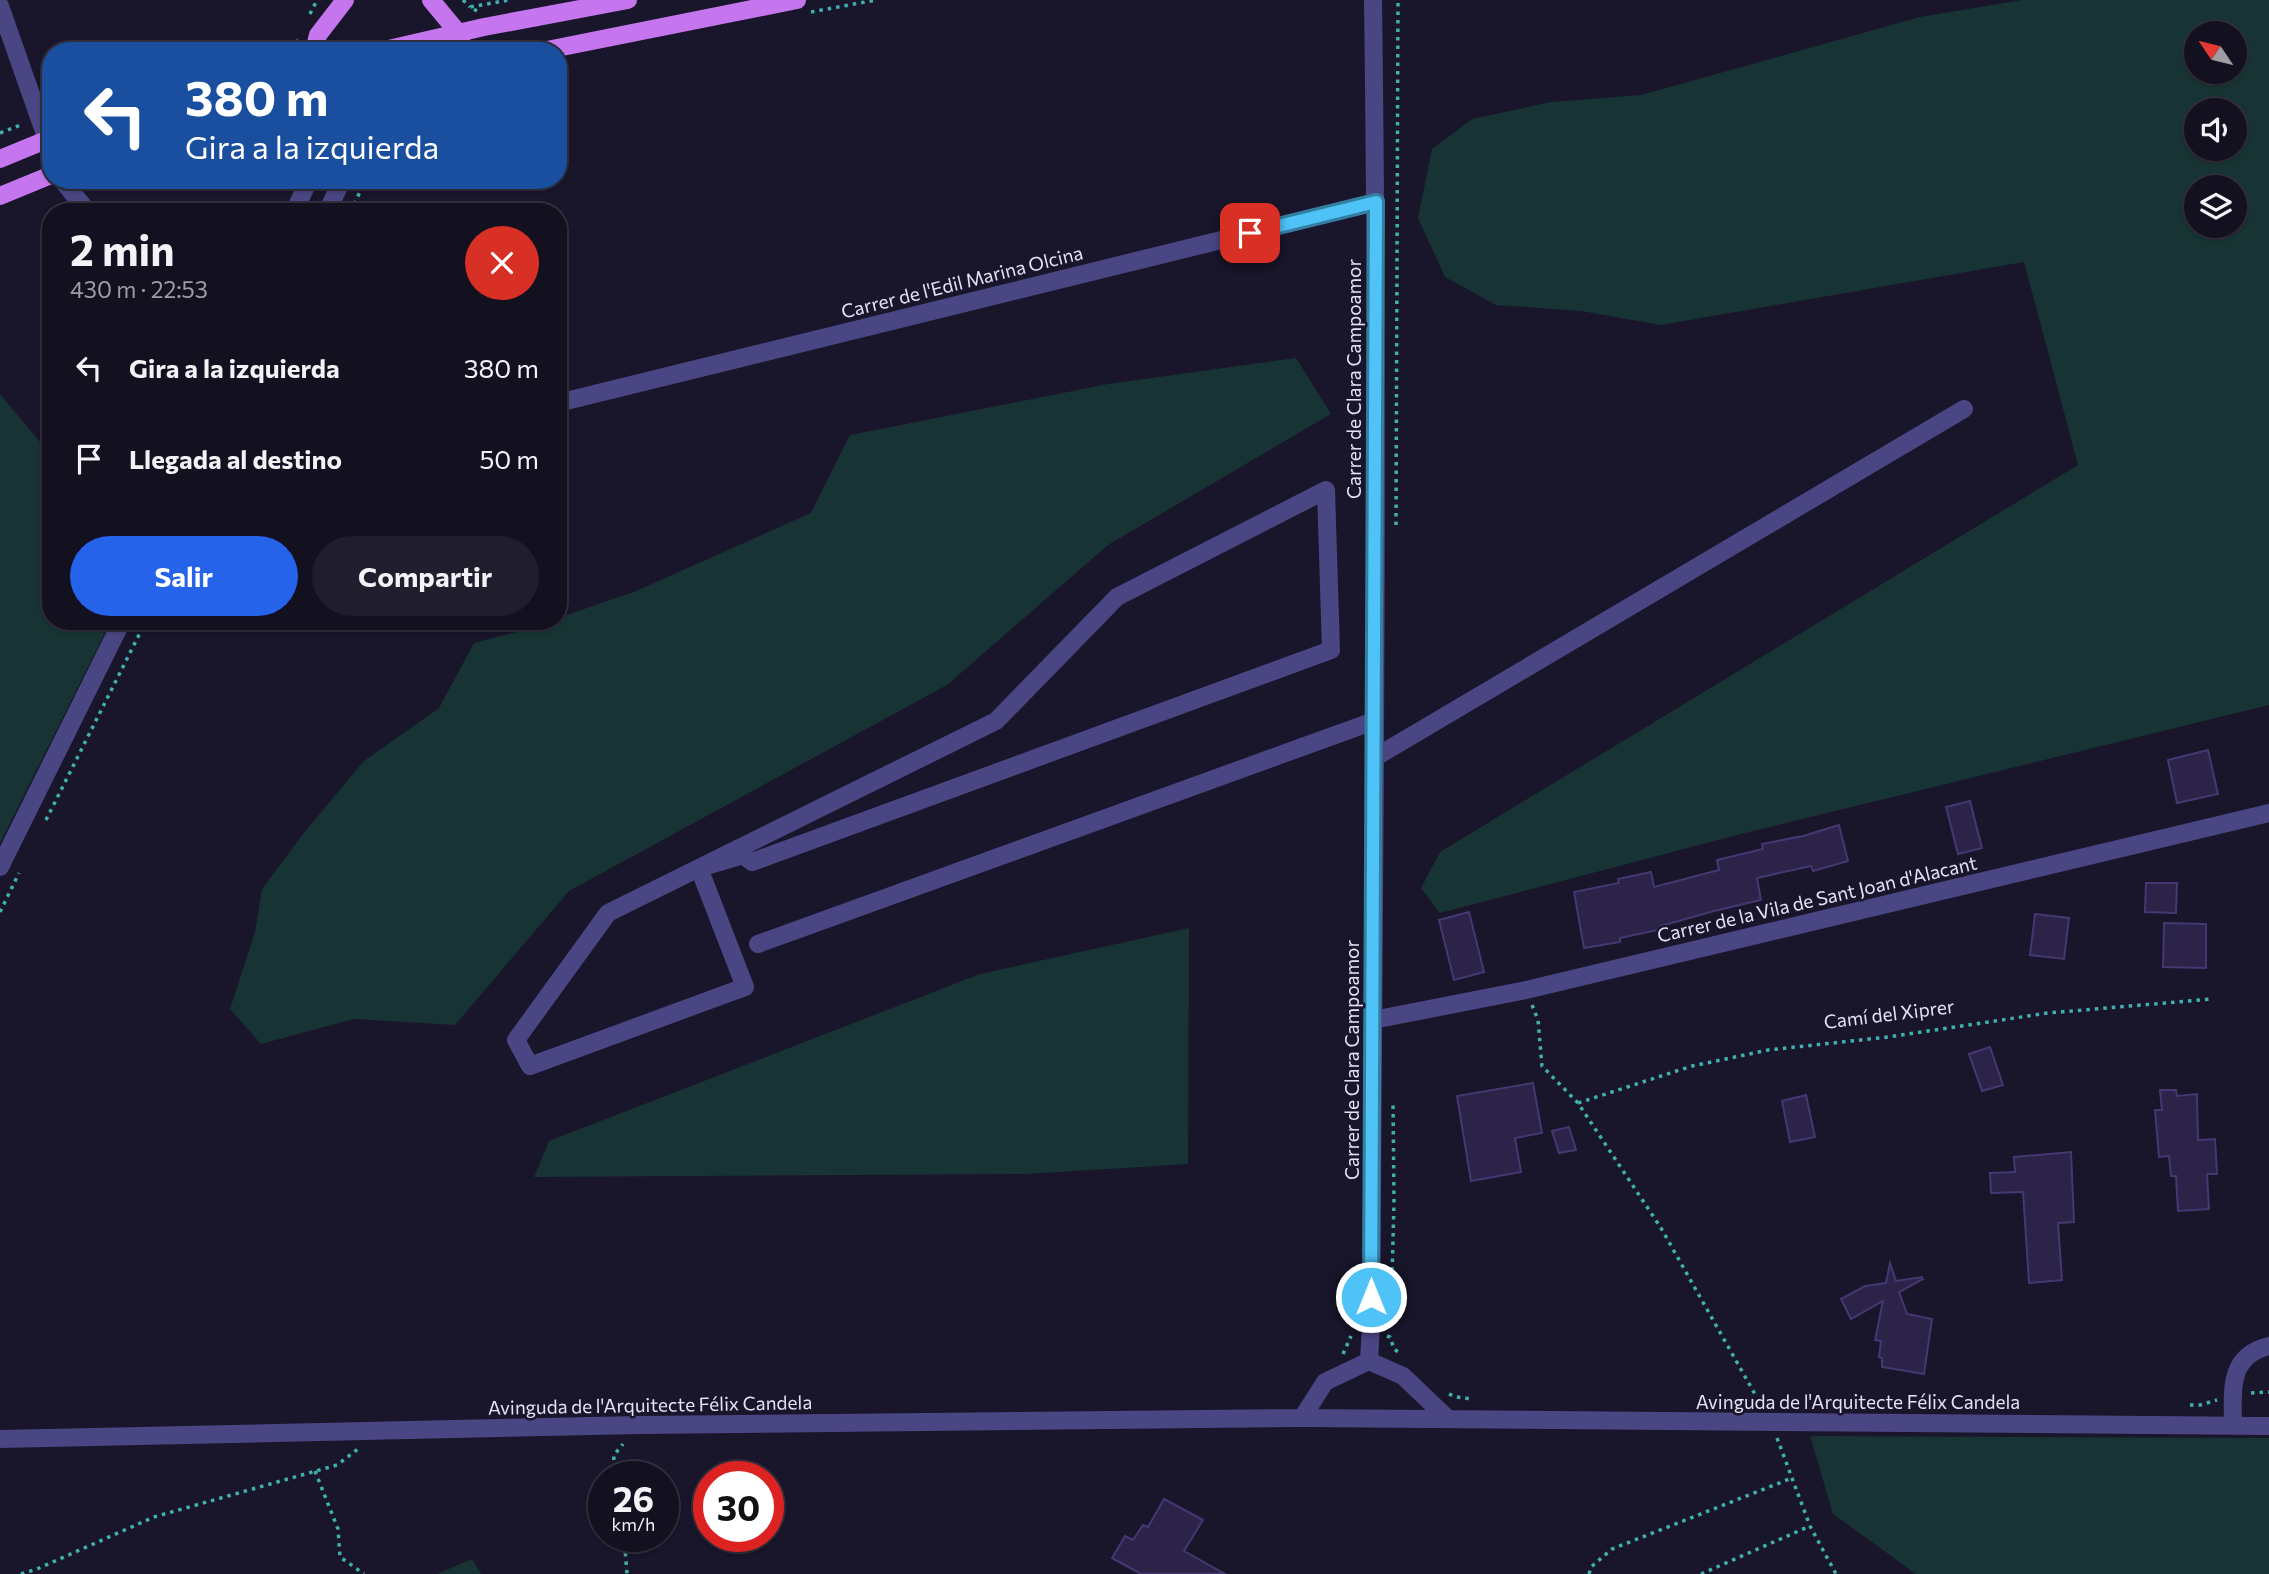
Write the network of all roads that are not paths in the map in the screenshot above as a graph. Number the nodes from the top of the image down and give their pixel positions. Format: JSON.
{"nodes":[{"id":1,"x":345,"y":0,"type":"edge"},
{"id":2,"x":430,"y":0,"type":"edge"},
{"id":3,"x":628,"y":0,"type":"edge"},
{"id":4,"x":797,"y":0,"type":"edge"},
{"id":5,"x":1373,"y":0,"type":"edge"},
{"id":6,"x":0,"y":6,"type":"edge"},
{"id":7,"x":316,"y":42,"type":"edge"},
{"id":8,"x":460,"y":42,"type":"edge"},
{"id":9,"x":462,"y":42,"type":"edge"},
{"id":10,"x":567,"y":46,"type":"edge"},
{"id":11,"x":42,"y":120,"type":"edge"},
{"id":12,"x":42,"y":142,"type":"edge"},
{"id":13,"x":0,"y":159,"type":"edge"},
{"id":14,"x":42,"y":179,"type":"edge"},
{"id":15,"x":69,"y":189,"type":"edge"},
{"id":16,"x":0,"y":196,"type":"edge"},
{"id":17,"x":1376,"y":202,"type":"junction"},
{"id":18,"x":81,"y":203,"type":"edge"},
{"id":19,"x":567,"y":400,"type":"edge"},
{"id":20,"x":1964,"y":409,"type":"dead end"},
{"id":21,"x":118,"y":630,"type":"edge"},
{"id":22,"x":1374,"y":720,"type":"junction"},
{"id":23,"x":1374,"y":758,"type":"junction"},
{"id":24,"x":2269,"y":813,"type":"edge"},
{"id":25,"x":0,"y":867,"type":"edge"},
{"id":26,"x":699,"y":868,"type":"joint"},
{"id":27,"x":758,"y":944,"type":"dead end"},
{"id":28,"x":1373,"y":1020,"type":"junction"},
{"id":29,"x":2269,"y":1346,"type":"edge"},
{"id":30,"x":1369,"y":1361,"type":"junction"},
{"id":31,"x":1301,"y":1418,"type":"junction"},
{"id":32,"x":1447,"y":1419,"type":"junction"},
{"id":33,"x":2233,"y":1426,"type":"junction"},
{"id":34,"x":2269,"y":1426,"type":"edge"},
{"id":35,"x":0,"y":1439,"type":"edge"}],
"edges":[{"from":1,"to":7,"type":"main road"},
{"from":2,"to":8,"type":"main road"},
{"from":3,"to":9,"type":"main road"},
{"from":4,"to":10,"type":"main road"},
{"from":5,"to":17,"type":"street","name":"Carrer de Clara Campoamor"},
{"from":6,"to":11,"type":"street"},
{"from":12,"to":13,"type":"main road"},
{"from":14,"to":16,"type":"main road"},
{"from":15,"to":18,"type":"street"},
{"from":17,"to":19,"type":"street","name":"Carrer de l'Edil Marina Olcina"},
{"from":17,"to":22,"type":"street","name":"Carrer de Clara Campoamor"},
{"from":20,"to":23,"type":"street"},
{"from":21,"to":25,"type":"street"},
{"from":22,"to":23,"type":"street","name":"Carrer de Clara Campoamor"},
{"from":22,"to":27,"type":"street"},
{"from":23,"to":28,"type":"street","name":"Carrer de Clara Campoamor"},
{"from":24,"to":28,"type":"street","name":"Carrer de la Vila de Sant Joan d'Alacant"},
{"from":26,"to":26,"type":"street"},
{"from":28,"to":30,"type":"street","name":"Carrer de Clara Campoamor"},
{"from":29,"to":33,"type":"street"},
{"from":30,"to":31,"type":"street"},
{"from":30,"to":32,"type":"street"},
{"from":31,"to":32,"type":"street","name":"Avinguda de l'Arquitecte Félix Candela"},
{"from":31,"to":35,"type":"street","name":"Avinguda de l'Arquitecte Félix Candela"},
{"from":32,"to":33,"type":"street","name":"Avinguda de l'Arquitecte Félix Candela"},
{"from":33,"to":34,"type":"street","name":"Avinguda de l'Arquitecte Félix Candela"}]}
